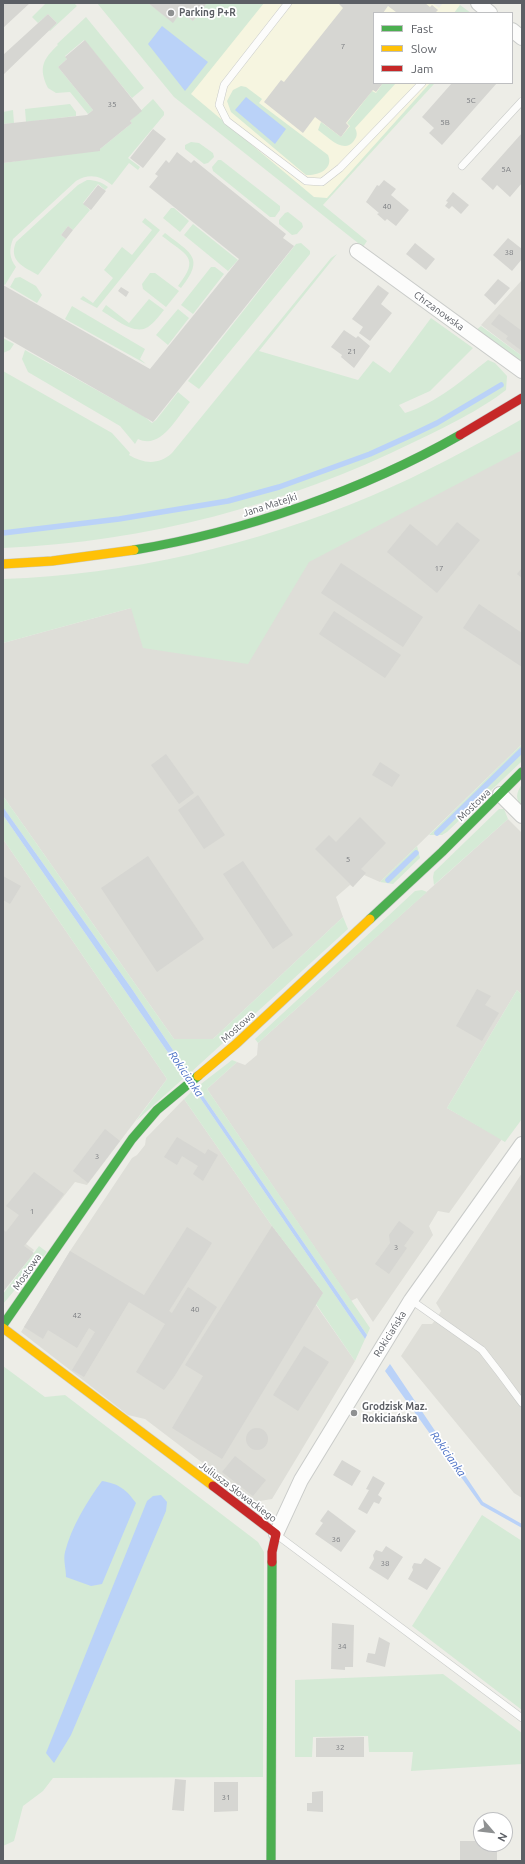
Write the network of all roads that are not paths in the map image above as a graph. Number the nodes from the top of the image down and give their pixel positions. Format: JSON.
{"nodes":[{"id":1,"x":288,"y":3,"type":"edge"},
{"id":2,"x":513,"y":31,"type":"edge"},
{"id":3,"x":522,"y":38,"type":"edge"},
{"id":4,"x":421,"y":84,"type":"edge"},
{"id":5,"x":522,"y":101,"type":"edge"},
{"id":6,"x":462,"y":166,"type":"dead end"},
{"id":7,"x":357,"y":251,"type":"dead end"},
{"id":8,"x":522,"y":371,"type":"edge"},
{"id":9,"x":522,"y":398,"type":"edge"},
{"id":10,"x":3,"y":564,"type":"edge"},
{"id":11,"x":522,"y":772,"type":"edge"},
{"id":12,"x":500,"y":794,"type":"junction"},
{"id":13,"x":522,"y":816,"type":"edge"},
{"id":14,"x":522,"y":1144,"type":"edge"},
{"id":15,"x":411,"y":1300,"type":"junction"},
{"id":16,"x":3,"y":1325,"type":"edge"},
{"id":17,"x":3,"y":1328,"type":"edge"},
{"id":18,"x":522,"y":1403,"type":"edge"},
{"id":19,"x":276,"y":1534,"type":"junction"},
{"id":20,"x":522,"y":1718,"type":"edge"},
{"id":21,"x":271,"y":1861,"type":"edge"}],
"edges":[{"from":1,"to":4,"type":"lane"},
{"from":2,"to":3,"type":"street"},
{"from":5,"to":6,"type":"lane"},
{"from":7,"to":8,"type":"street","name":"Chrzanowska"},
{"from":9,"to":10,"type":"street","name":"Jana Matejki"},
{"from":11,"to":12,"type":"street","name":"Mostowa"},
{"from":12,"to":13,"type":"street"},
{"from":12,"to":16,"type":"street","name":"Mostowa"},
{"from":14,"to":15,"type":"street","name":"Rokiciańska"},
{"from":15,"to":18,"type":"lane"},
{"from":15,"to":19,"type":"street","name":"Rokiciańska"},
{"from":17,"to":19,"type":"street","name":"Juliusza Słowackiego"},
{"from":19,"to":20,"type":"lane"},
{"from":19,"to":21,"type":"street","name":"Juliusza Słowackiego"}]}
